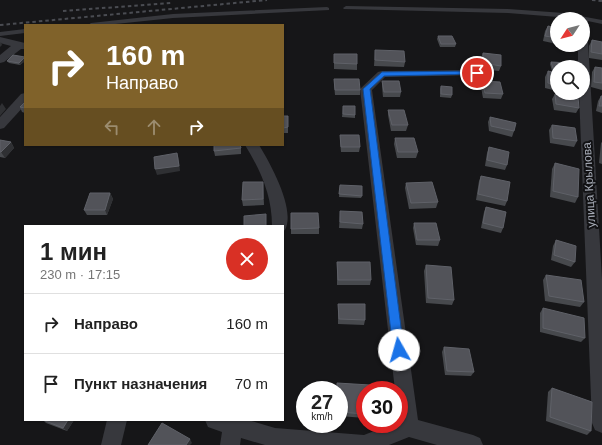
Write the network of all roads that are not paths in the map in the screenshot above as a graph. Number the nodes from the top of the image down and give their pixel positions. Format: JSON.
{"nodes":[{"id":1,"x":346,"y":8,"type":"dead end"},
{"id":2,"x":327,"y":9,"type":"dead end"},
{"id":3,"x":550,"y":14,"type":"edge"},
{"id":4,"x":590,"y":20,"type":"edge"},
{"id":5,"x":602,"y":22,"type":"edge"},
{"id":6,"x":100,"y":24,"type":"edge"},
{"id":7,"x":24,"y":31,"type":"edge"},
{"id":8,"x":0,"y":34,"type":"edge"},
{"id":9,"x":0,"y":40,"type":"edge"},
{"id":10,"x":22,"y":45,"type":"edge"},
{"id":11,"x":584,"y":52,"type":"edge"},
{"id":12,"x":0,"y":60,"type":"edge"},
{"id":13,"x":477,"y":73,"type":"dead end"},
{"id":14,"x":24,"y":98,"type":"edge"},
{"id":15,"x":0,"y":125,"type":"edge"},
{"id":16,"x":253,"y":146,"type":"edge"},
{"id":17,"x":280,"y":225,"type":"edge"},
{"id":18,"x":597,"y":247,"type":"edge"},
{"id":19,"x":117,"y":421,"type":"edge"},
{"id":20,"x":226,"y":422,"type":"edge"},
{"id":21,"x":602,"y":423,"type":"edge"},
{"id":22,"x":409,"y":427,"type":"junction"},
{"id":23,"x":111,"y":445,"type":"edge"},
{"id":24,"x":230,"y":445,"type":"edge"},
{"id":25,"x":364,"y":445,"type":"edge"},
{"id":26,"x":473,"y":445,"type":"edge"}],
"edges":[{"from":1,"to":3,"type":"lane"},
{"from":2,"to":6,"type":"lane"},
{"from":4,"to":5,"type":"lane"},
{"from":7,"to":8,"type":"lane"},
{"from":9,"to":10,"type":"street"},
{"from":10,"to":12,"type":"street"},
{"from":11,"to":18,"type":"street","name":"улица Крылова"},
{"from":13,"to":22,"type":"street"},
{"from":14,"to":15,"type":"street"},
{"from":16,"to":17,"type":"street"},
{"from":18,"to":21,"type":"street","name":"улица Крылова"},
{"from":19,"to":23,"type":"street"},
{"from":20,"to":24,"type":"street"},
{"from":20,"to":25,"type":"street"},
{"from":22,"to":25,"type":"street"},
{"from":22,"to":26,"type":"street"}]}
